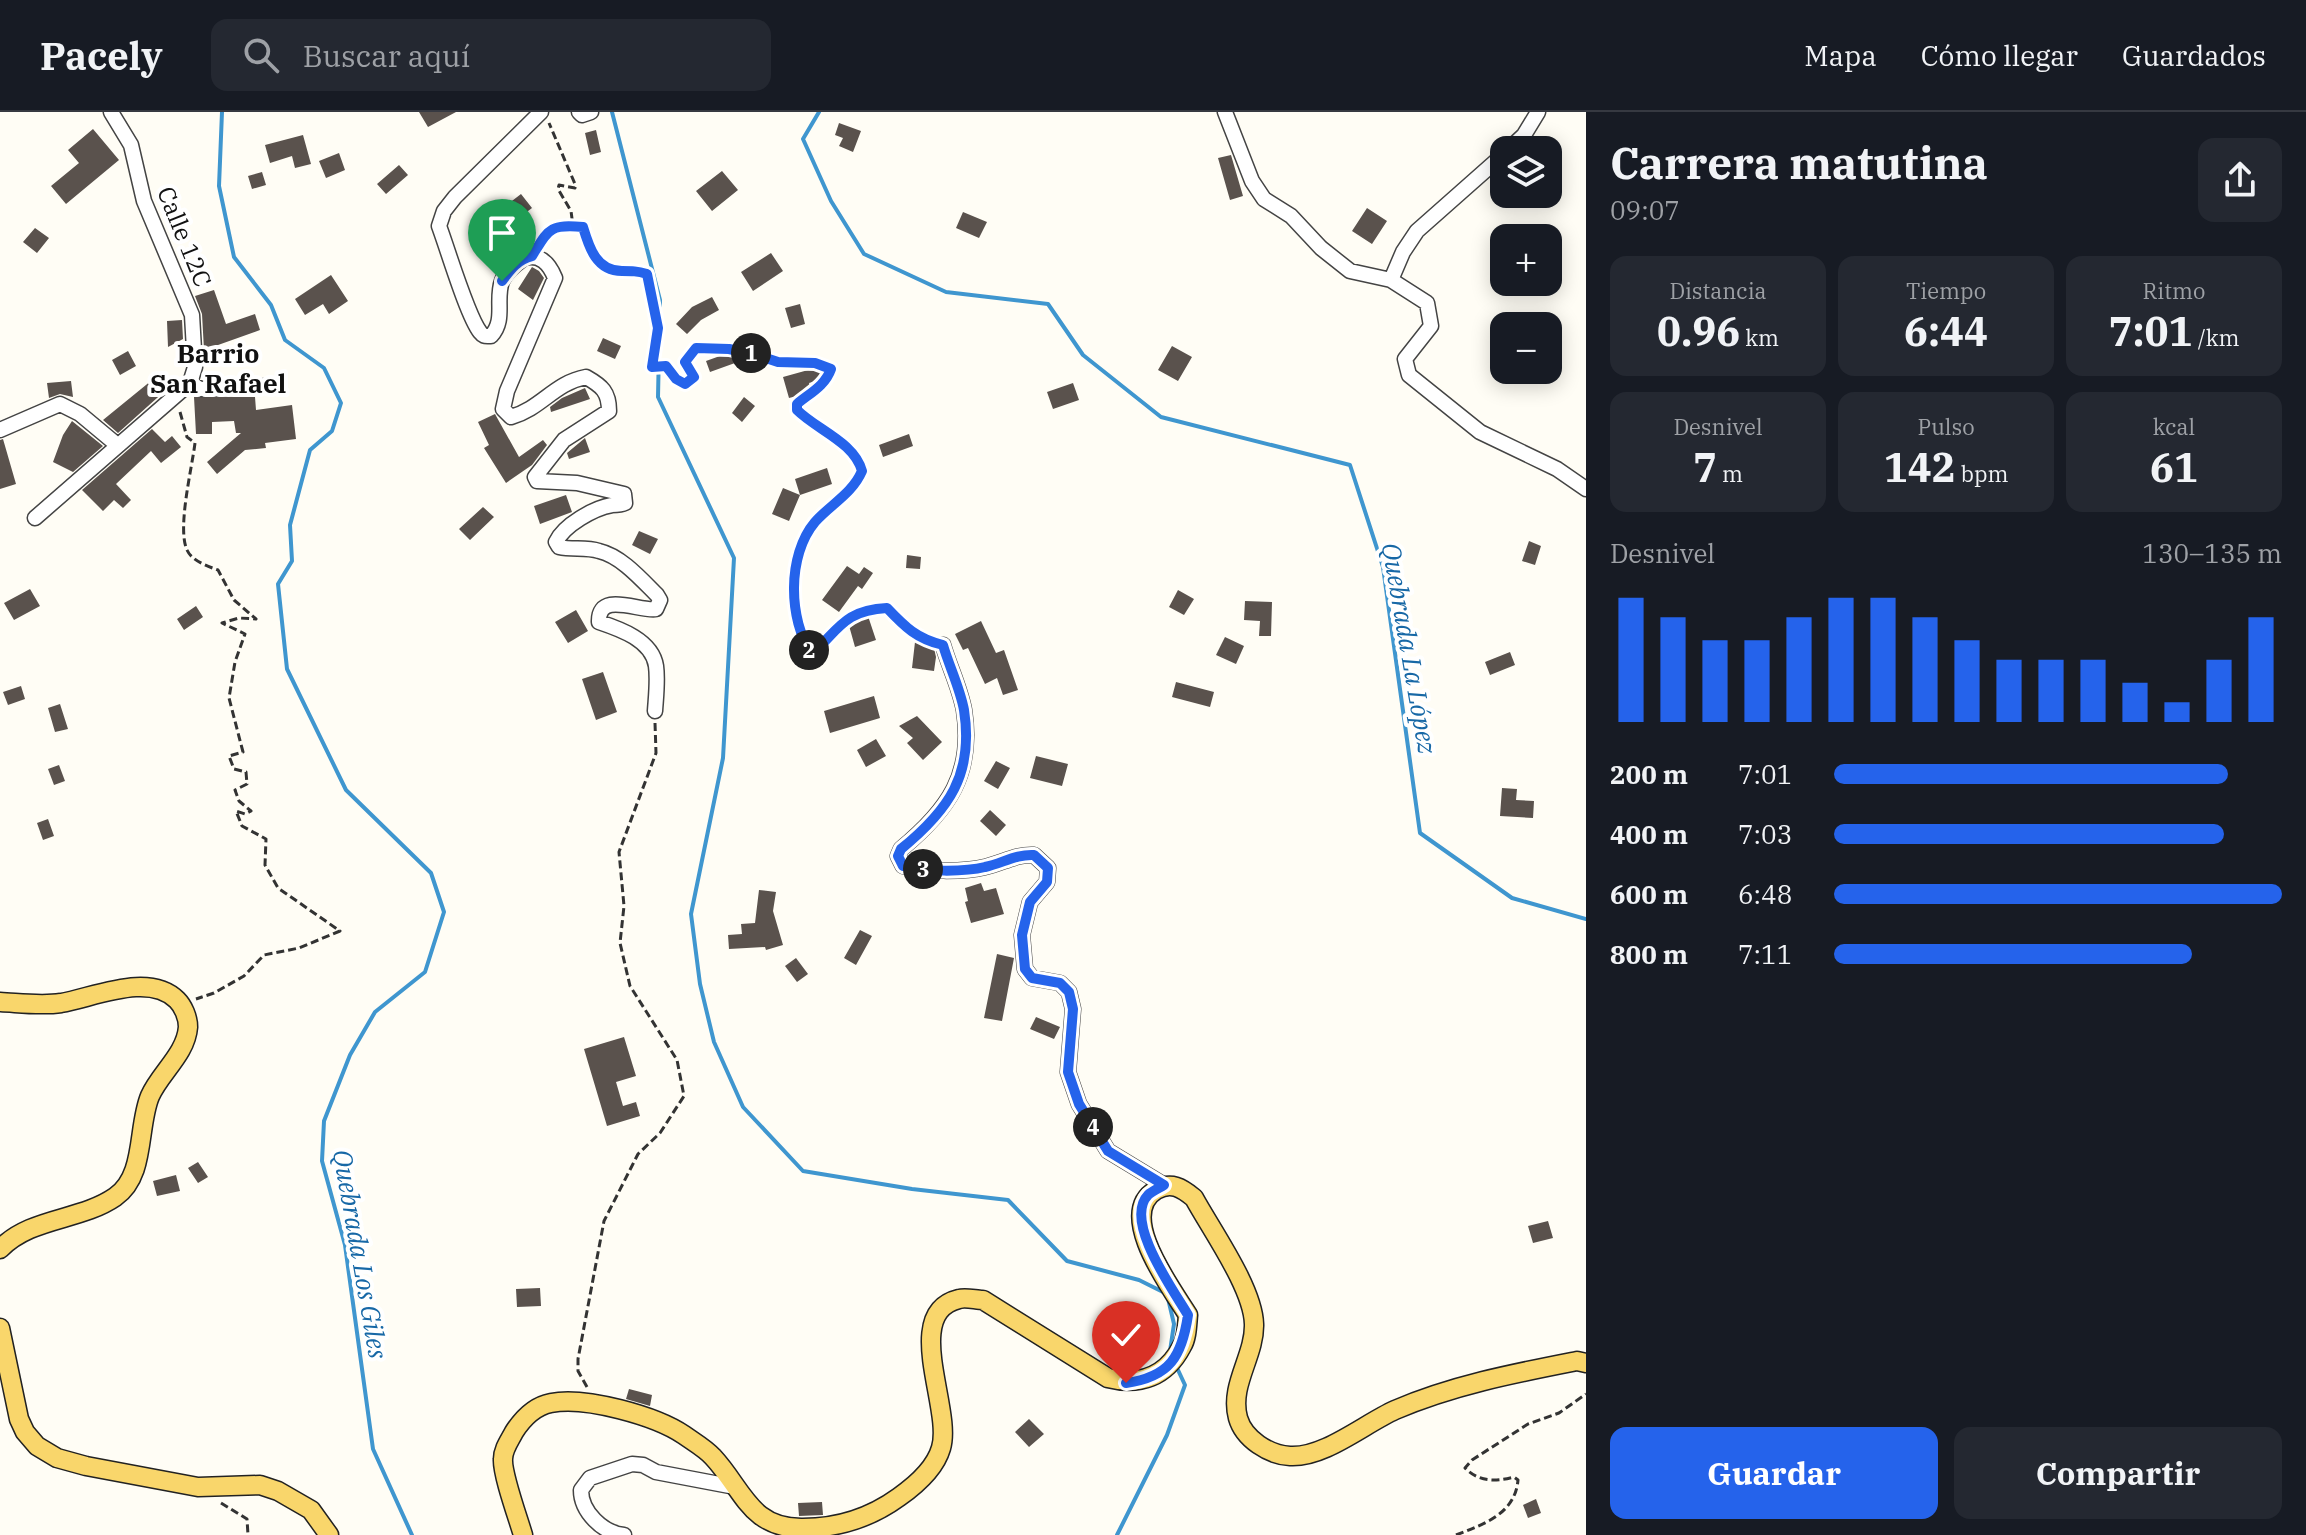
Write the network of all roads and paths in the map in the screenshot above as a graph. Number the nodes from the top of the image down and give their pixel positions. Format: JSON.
{"nodes":[{"id":1,"x":111,"y":112,"type":"edge"},
{"id":2,"x":579,"y":112,"type":"edge"},
{"id":3,"x":591,"y":112,"type":"edge"},
{"id":4,"x":1225,"y":112,"type":"edge"},
{"id":5,"x":1538,"y":112,"type":"edge"},
{"id":6,"x":545,"y":117,"type":"edge"},
{"id":7,"x":1523,"y":136,"type":"edge"},
{"id":8,"x":1490,"y":166,"type":"edge"},
{"id":9,"x":573,"y":226,"type":"junction"},
{"id":10,"x":532,"y":256,"type":"junction"},
{"id":11,"x":1391,"y":280,"type":"junction"},
{"id":12,"x":190,"y":383,"type":"junction"},
{"id":13,"x":269,"y":386,"type":"dead end"},
{"id":14,"x":176,"y":395,"type":"junction"},
{"id":15,"x":0,"y":430,"type":"edge"},
{"id":16,"x":116,"y":444,"type":"junction"},
{"id":17,"x":1586,"y":489,"type":"edge"},
{"id":18,"x":35,"y":518,"type":"dead end"},
{"id":19,"x":943,"y":645,"type":"joint"},
{"id":20,"x":655,"y":711,"type":"joint"},
{"id":21,"x":0,"y":1002,"type":"edge"},
{"id":22,"x":181,"y":1003,"type":"junction"},
{"id":23,"x":1164,"y":1185,"type":"junction"},
{"id":24,"x":0,"y":1249,"type":"edge"},
{"id":25,"x":0,"y":1328,"type":"edge"},
{"id":26,"x":1586,"y":1363,"type":"edge"},
{"id":27,"x":1586,"y":1394,"type":"edge"},
{"id":28,"x":586,"y":1403,"type":"junction"},
{"id":29,"x":735,"y":1487,"type":"junction"},
{"id":30,"x":221,"y":1503,"type":"dead end"},
{"id":31,"x":248,"y":1535,"type":"edge"},
{"id":32,"x":329,"y":1535,"type":"edge"},
{"id":33,"x":523,"y":1535,"type":"edge"},
{"id":34,"x":624,"y":1535,"type":"edge"},
{"id":35,"x":1456,"y":1535,"type":"edge"}],
"edges":[{"from":1,"to":12,"type":"street","name":"Calle 12C"},
{"from":2,"to":3,"type":"street"},
{"from":4,"to":11,"type":"street"},
{"from":5,"to":7,"type":"street"},
{"from":6,"to":9,"type":"path"},
{"from":6,"to":10,"type":"street"},
{"from":8,"to":11,"type":"street"},
{"from":9,"to":10,"type":"path"},
{"from":9,"to":19,"type":"path"},
{"from":10,"to":20,"type":"street"},
{"from":11,"to":17,"type":"street"},
{"from":12,"to":13,"type":"street"},
{"from":12,"to":14,"type":"street"},
{"from":14,"to":16,"type":"street"},
{"from":14,"to":22,"type":"path"},
{"from":15,"to":16,"type":"street"},
{"from":16,"to":18,"type":"street"},
{"from":19,"to":23,"type":"street"},
{"from":20,"to":28,"type":"path"},
{"from":21,"to":22,"type":"main road"},
{"from":22,"to":24,"type":"main road"},
{"from":23,"to":26,"type":"main road"},
{"from":23,"to":29,"type":"main road"},
{"from":25,"to":32,"type":"main road"},
{"from":27,"to":35,"type":"path"},
{"from":28,"to":29,"type":"main road"},
{"from":28,"to":33,"type":"main road"},
{"from":29,"to":34,"type":"street"},
{"from":30,"to":31,"type":"path"}]}
